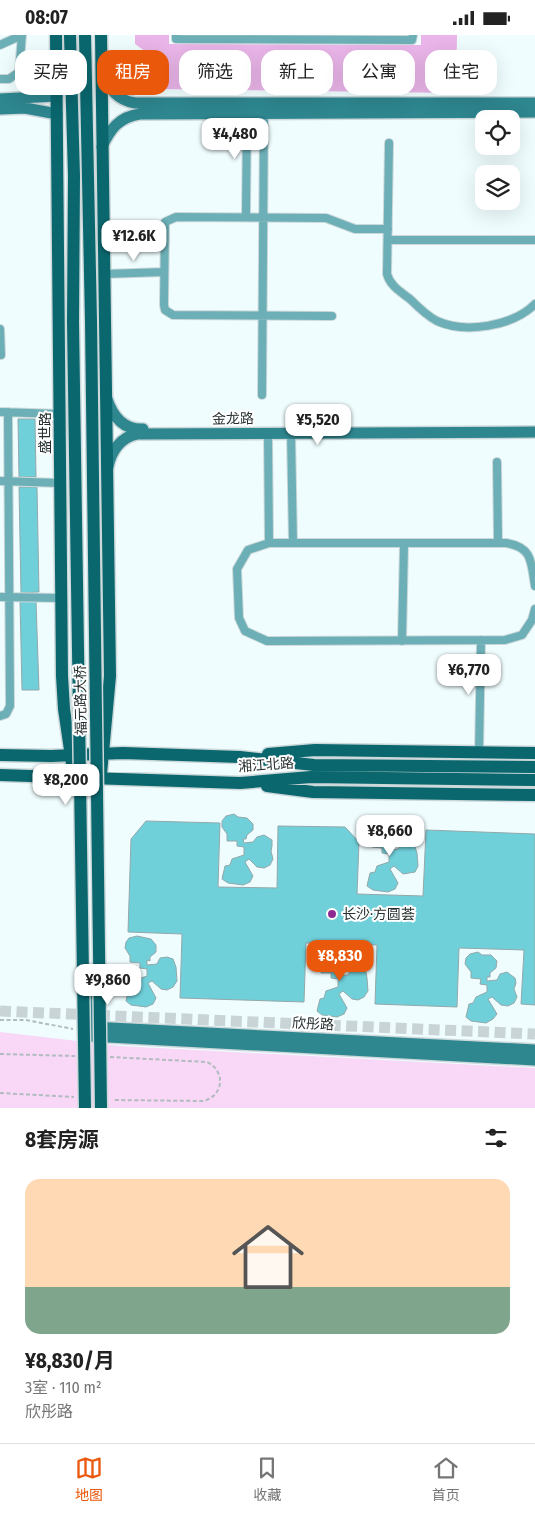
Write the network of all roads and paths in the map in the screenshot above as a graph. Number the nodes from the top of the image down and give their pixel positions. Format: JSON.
{"nodes":[{"id":1,"x":22,"y":35,"type":"edge"},
{"id":2,"x":56,"y":35,"type":"edge"},
{"id":3,"x":70,"y":35,"type":"edge"},
{"id":4,"x":85,"y":35,"type":"edge"},
{"id":5,"x":101,"y":35,"type":"edge"},
{"id":6,"x":176,"y":35,"type":"edge"},
{"id":7,"x":412,"y":35,"type":"edge"},
{"id":8,"x":0,"y":45,"type":"edge"},
{"id":9,"x":101,"y":50,"type":"edge"},
{"id":10,"x":0,"y":79,"type":"edge"},
{"id":11,"x":101,"y":95,"type":"edge"},
{"id":12,"x":118,"y":95,"type":"edge"},
{"id":13,"x":57,"y":96,"type":"junction"},
{"id":14,"x":0,"y":99,"type":"edge"},
{"id":15,"x":535,"y":103,"type":"edge"},
{"id":16,"x":247,"y":108,"type":"junction"},
{"id":17,"x":264,"y":108,"type":"junction"},
{"id":18,"x":0,"y":109,"type":"edge"},
{"id":19,"x":535,"y":112,"type":"edge"},
{"id":20,"x":57,"y":114,"type":"junction"},
{"id":21,"x":389,"y":143,"type":"dead end"},
{"id":22,"x":102,"y":147,"type":"junction"},
{"id":23,"x":102,"y":171,"type":"junction"},
{"id":24,"x":59,"y":177,"type":"junction"},
{"id":25,"x":246,"y":216,"type":"junction"},
{"id":26,"x":263,"y":217,"type":"junction"},
{"id":27,"x":388,"y":229,"type":"junction"},
{"id":28,"x":388,"y":240,"type":"junction"},
{"id":29,"x":535,"y":240,"type":"edge"},
{"id":30,"x":164,"y":272,"type":"junction"},
{"id":31,"x":104,"y":274,"type":"junction"},
{"id":32,"x":535,"y":303,"type":"edge"},
{"id":33,"x":262,"y":316,"type":"junction"},
{"id":34,"x":332,"y":316,"type":"dead end"},
{"id":35,"x":91,"y":321,"type":"junction"},
{"id":36,"x":73,"y":322,"type":"junction"},
{"id":37,"x":0,"y":329,"type":"edge"},
{"id":38,"x":1,"y":355,"type":"edge"},
{"id":39,"x":262,"y":395,"type":"dead end"},
{"id":40,"x":106,"y":396,"type":"junction"},
{"id":41,"x":4,"y":412,"type":"edge"},
{"id":42,"x":60,"y":414,"type":"junction"},
{"id":43,"x":535,"y":427,"type":"edge"},
{"id":44,"x":535,"y":432,"type":"edge"},
{"id":45,"x":268,"y":433,"type":"junction"},
{"id":46,"x":291,"y":433,"type":"junction"},
{"id":47,"x":497,"y":462,"type":"dead end"},
{"id":48,"x":108,"y":476,"type":"junction"},
{"id":49,"x":0,"y":481,"type":"edge"},
{"id":50,"x":9,"y":481,"type":"junction"},
{"id":51,"x":60,"y":483,"type":"junction"},
{"id":52,"x":498,"y":542,"type":"junction"},
{"id":53,"x":269,"y":543,"type":"junction"},
{"id":54,"x":293,"y":543,"type":"junction"},
{"id":55,"x":404,"y":544,"type":"junction"},
{"id":56,"x":532,"y":556,"type":"edge"},
{"id":57,"x":535,"y":586,"type":"edge"},
{"id":58,"x":0,"y":597,"type":"edge"},
{"id":59,"x":10,"y":597,"type":"junction"},
{"id":60,"x":61,"y":598,"type":"junction"},
{"id":61,"x":535,"y":609,"type":"edge"},
{"id":62,"x":481,"y":640,"type":"junction"},
{"id":63,"x":402,"y":641,"type":"junction"},
{"id":64,"x":0,"y":716,"type":"edge"},
{"id":65,"x":479,"y":753,"type":"junction"},
{"id":66,"x":535,"y":753,"type":"edge"},
{"id":67,"x":103,"y":754,"type":"junction"},
{"id":68,"x":0,"y":755,"type":"edge"},
{"id":69,"x":70,"y":755,"type":"junction"},
{"id":70,"x":240,"y":757,"type":"junction"},
{"id":71,"x":534,"y":767,"type":"edge"},
{"id":72,"x":0,"y":775,"type":"edge"},
{"id":73,"x":74,"y":777,"type":"junction"},
{"id":74,"x":100,"y":779,"type":"junction"},
{"id":75,"x":535,"y":780,"type":"edge"},
{"id":76,"x":240,"y":783,"type":"junction"},
{"id":77,"x":535,"y":795,"type":"edge"},
{"id":78,"x":92,"y":975,"type":"dead end"},
{"id":79,"x":0,"y":1020,"type":"edge"},
{"id":80,"x":92,"y":1032,"type":"junction"},
{"id":81,"x":535,"y":1050,"type":"edge"},
{"id":82,"x":0,"y":1054,"type":"edge"},
{"id":83,"x":76,"y":1056,"type":"dead end"},
{"id":84,"x":103,"y":1057,"type":"dead end"},
{"id":85,"x":535,"y":1060,"type":"edge"},
{"id":86,"x":0,"y":1093,"type":"edge"},
{"id":87,"x":80,"y":1105,"type":"edge"},
{"id":88,"x":101,"y":1108,"type":"edge"},
{"id":89,"x":112,"y":1108,"type":"edge"}],
"edges":[{"from":1,"to":8,"type":"street"},
{"from":1,"to":10,"type":"street"},
{"from":2,"to":13,"type":"main road","name":"盛世路"},
{"from":3,"to":36,"type":"main road"},
{"from":4,"to":35,"type":"main road"},
{"from":5,"to":9,"type":"main road","name":"盛世路"},
{"from":6,"to":7,"type":"street"},
{"from":11,"to":22,"type":"main road","name":"盛世路"},
{"from":12,"to":16,"type":"main road"},
{"from":13,"to":14,"type":"main road"},
{"from":13,"to":20,"type":"main road","name":"盛世路"},
{"from":15,"to":17,"type":"main road"},
{"from":16,"to":17,"type":"main road"},
{"from":16,"to":22,"type":"main road"},
{"from":16,"to":25,"type":"street"},
{"from":17,"to":19,"type":"main road"},
{"from":17,"to":26,"type":"street"},
{"from":18,"to":20,"type":"main road"},
{"from":20,"to":24,"type":"main road","name":"盛世路"},
{"from":21,"to":27,"type":"street"},
{"from":22,"to":23,"type":"main road","name":"盛世路"},
{"from":23,"to":31,"type":"main road","name":"盛世路"},
{"from":23,"to":35,"type":"main road"},
{"from":24,"to":36,"type":"main road"},
{"from":24,"to":42,"type":"main road","name":"盛世路"},
{"from":25,"to":26,"type":"street"},
{"from":25,"to":30,"type":"street"},
{"from":26,"to":27,"type":"street"},
{"from":26,"to":33,"type":"street"},
{"from":27,"to":28,"type":"street"},
{"from":28,"to":29,"type":"street"},
{"from":28,"to":32,"type":"street"},
{"from":30,"to":31,"type":"street"},
{"from":30,"to":33,"type":"street"},
{"from":31,"to":40,"type":"main road","name":"盛世路"},
{"from":33,"to":34,"type":"street"},
{"from":33,"to":39,"type":"street"},
{"from":35,"to":88,"type":"main road","name":"福元路大桥","bridge":true},
{"from":36,"to":87,"type":"main road","name":"福元路大桥","bridge":true},
{"from":37,"to":38,"type":"street"},
{"from":40,"to":43,"type":"main road","name":"金龙路"},
{"from":40,"to":48,"type":"main road","name":"盛世路"},
{"from":41,"to":42,"type":"street"},
{"from":41,"to":50,"type":"street"},
{"from":42,"to":51,"type":"main road","name":"盛世路"},
{"from":44,"to":46,"type":"main road","name":"金龙路"},
{"from":45,"to":46,"type":"main road","name":"金龙路"},
{"from":45,"to":48,"type":"main road","name":"金龙路"},
{"from":45,"to":53,"type":"street"},
{"from":46,"to":54,"type":"street"},
{"from":47,"to":52,"type":"street"},
{"from":48,"to":67,"type":"main road","name":"盛世路"},
{"from":49,"to":50,"type":"street"},
{"from":50,"to":51,"type":"street"},
{"from":50,"to":59,"type":"street"},
{"from":51,"to":60,"type":"main road","name":"盛世路"},
{"from":52,"to":55,"type":"street"},
{"from":52,"to":56,"type":"street"},
{"from":53,"to":54,"type":"street"},
{"from":53,"to":63,"type":"street"},
{"from":54,"to":55,"type":"street"},
{"from":55,"to":63,"type":"street"},
{"from":56,"to":57,"type":"street"},
{"from":58,"to":59,"type":"street"},
{"from":59,"to":60,"type":"street"},
{"from":59,"to":64,"type":"street"},
{"from":60,"to":69,"type":"main road","name":"盛世路"},
{"from":61,"to":62,"type":"street"},
{"from":62,"to":63,"type":"street"},
{"from":62,"to":65,"type":"street"},
{"from":65,"to":66,"type":"main road"},
{"from":65,"to":70,"type":"main road"},
{"from":67,"to":69,"type":"main road","name":"湘江北路"},
{"from":67,"to":70,"type":"main road","name":"湘江北路"},
{"from":67,"to":74,"type":"main road","name":"盛世路"},
{"from":68,"to":69,"type":"main road","name":"湘江北路"},
{"from":69,"to":73,"type":"main road","name":"盛世路"},
{"from":70,"to":71,"type":"main road","name":"湘江北路"},
{"from":72,"to":73,"type":"main road","name":"湘江北路"},
{"from":73,"to":74,"type":"main road","name":"湘江北路"},
{"from":73,"to":74,"type":"main road","name":"盛世路"},
{"from":74,"to":76,"type":"main road","name":"湘江北路"},
{"from":75,"to":76,"type":"main road","name":"湘江北路"},
{"from":76,"to":77,"type":"main road"},
{"from":78,"to":80,"type":"main road"},
{"from":79,"to":80,"type":"path"},
{"from":80,"to":81,"type":"main road","name":"欣彤路"},
{"from":80,"to":85,"type":"main road","name":"欣彤路"},
{"from":82,"to":83,"type":"path"},
{"from":84,"to":89,"type":"path"},
{"from":86,"to":87,"type":"path"}]}
